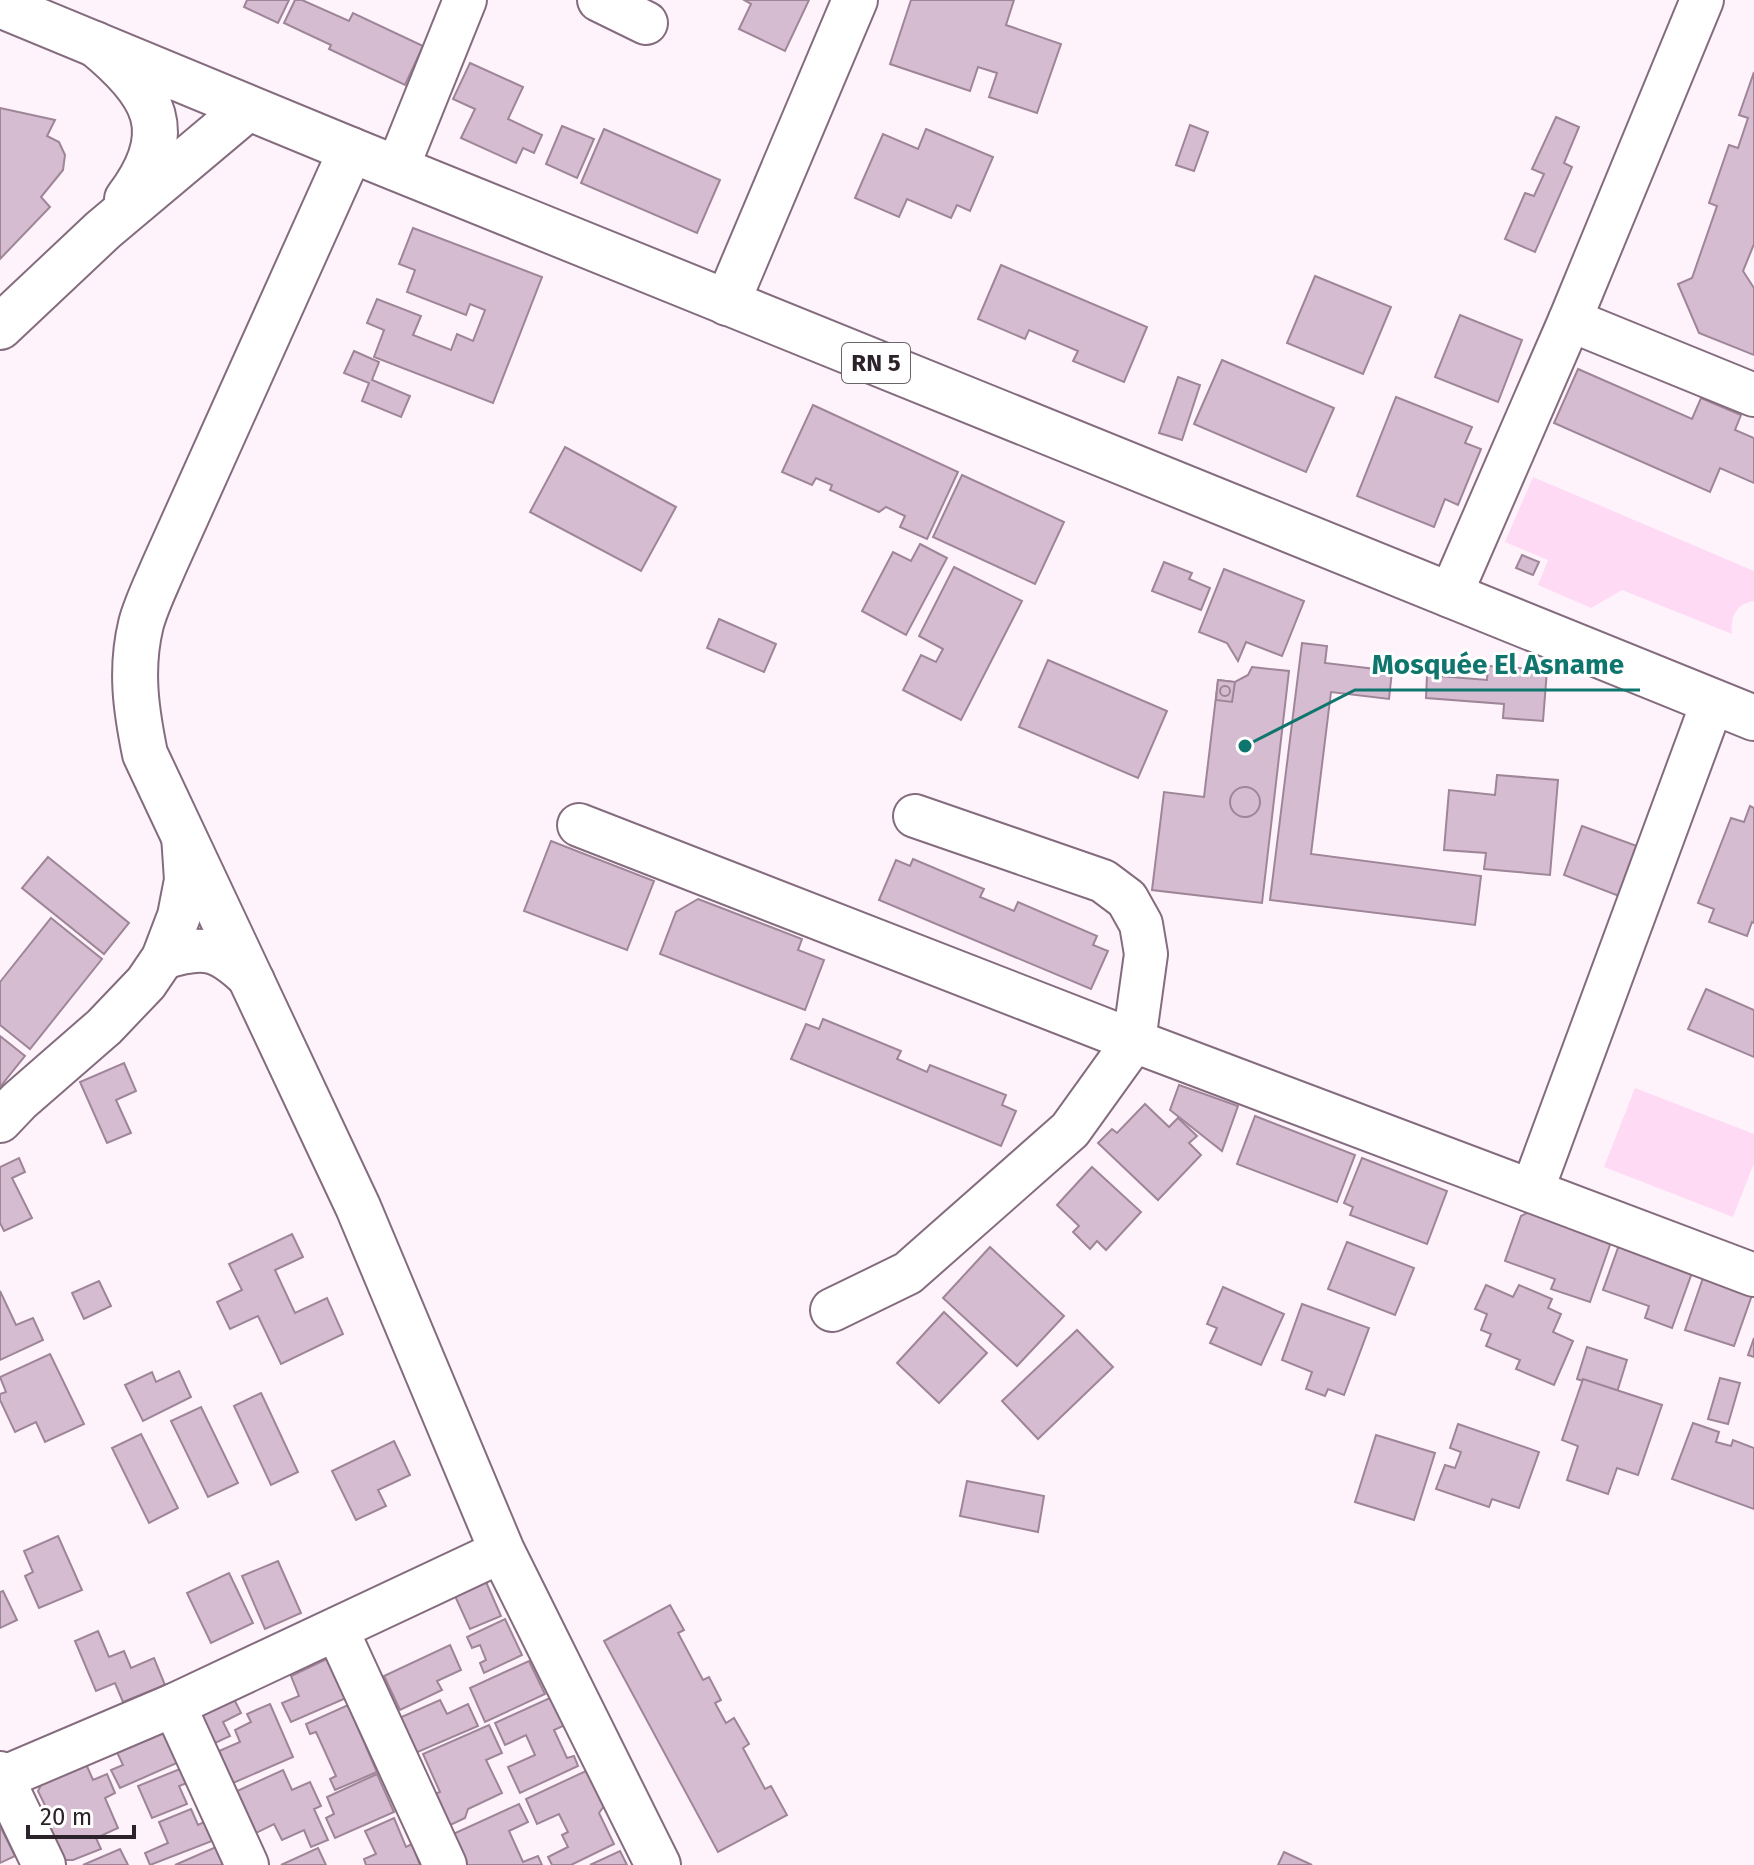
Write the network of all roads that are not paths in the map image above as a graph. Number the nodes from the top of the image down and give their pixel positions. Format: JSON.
{"nodes":[{"id":1,"x":465,"y":0,"type":"edge"},
{"id":2,"x":599,"y":0,"type":"edge"},
{"id":3,"x":855,"y":0,"type":"edge"},
{"id":4,"x":1702,"y":0,"type":"edge"},
{"id":5,"x":0,"y":5,"type":"edge"},
{"id":6,"x":646,"y":23,"type":"dead end"},
{"id":7,"x":95,"y":44,"type":"junction"},
{"id":8,"x":248,"y":108,"type":"junction"},
{"id":9,"x":351,"y":150,"type":"junction"},
{"id":10,"x":397,"y":169,"type":"junction"},
{"id":11,"x":103,"y":230,"type":"junction"},
{"id":12,"x":727,"y":303,"type":"junction"},
{"id":13,"x":1570,"y":320,"type":"junction"},
{"id":14,"x":0,"y":327,"type":"edge"},
{"id":15,"x":1754,"y":395,"type":"edge"},
{"id":16,"x":1450,"y":596,"type":"junction"},
{"id":17,"x":1713,"y":701,"type":"junction"},
{"id":18,"x":1754,"y":718,"type":"edge"},
{"id":19,"x":915,"y":816,"type":"dead end"},
{"id":20,"x":579,"y":825,"type":"dead end"},
{"id":21,"x":183,"y":832,"type":"junction"},
{"id":22,"x":163,"y":958,"type":"junction"},
{"id":23,"x":253,"y":981,"type":"junction"},
{"id":24,"x":1134,"y":1041,"type":"junction"},
{"id":25,"x":0,"y":1121,"type":"edge"},
{"id":26,"x":1532,"y":1191,"type":"junction"},
{"id":27,"x":1754,"y":1275,"type":"edge"},
{"id":28,"x":832,"y":1310,"type":"dead end"},
{"id":29,"x":502,"y":1551,"type":"junction"},
{"id":30,"x":337,"y":1630,"type":"junction"},
{"id":31,"x":174,"y":1705,"type":"junction"},
{"id":32,"x":1,"y":1777,"type":"edge"},
{"id":33,"x":44,"y":1865,"type":"edge"},
{"id":34,"x":247,"y":1865,"type":"edge"},
{"id":35,"x":445,"y":1865,"type":"edge"},
{"id":36,"x":658,"y":1865,"type":"edge"}],
"edges":[{"from":1,"to":10,"type":"street"},
{"from":2,"to":6,"type":"street"},
{"from":3,"to":12,"type":"street"},
{"from":4,"to":13,"type":"street"},
{"from":5,"to":7,"type":"street","number":"RN 5"},
{"from":7,"to":8,"type":"street","number":"RN 5"},
{"from":7,"to":11,"type":"street"},
{"from":8,"to":9,"type":"street","number":"RN 5"},
{"from":8,"to":11,"type":"street"},
{"from":9,"to":10,"type":"street","number":"RN 5"},
{"from":9,"to":21,"type":"street"},
{"from":10,"to":12,"type":"street","number":"RN 5"},
{"from":11,"to":14,"type":"street"},
{"from":12,"to":16,"type":"street","number":"RN 5"},
{"from":13,"to":15,"type":"street"},
{"from":13,"to":16,"type":"street"},
{"from":16,"to":17,"type":"street","number":"RN 5"},
{"from":17,"to":18,"type":"street","number":"RN 5"},
{"from":17,"to":26,"type":"street"},
{"from":19,"to":24,"type":"street"},
{"from":20,"to":24,"type":"street"},
{"from":21,"to":22,"type":"street"},
{"from":21,"to":23,"type":"street"},
{"from":22,"to":23,"type":"street"},
{"from":22,"to":25,"type":"street"},
{"from":23,"to":29,"type":"street"},
{"from":24,"to":26,"type":"street"},
{"from":24,"to":28,"type":"street"},
{"from":26,"to":27,"type":"street"},
{"from":29,"to":30,"type":"street"},
{"from":29,"to":36,"type":"street"},
{"from":30,"to":31,"type":"street"},
{"from":30,"to":35,"type":"street"},
{"from":31,"to":32,"type":"street"},
{"from":31,"to":34,"type":"street"},
{"from":32,"to":33,"type":"street"}]}
